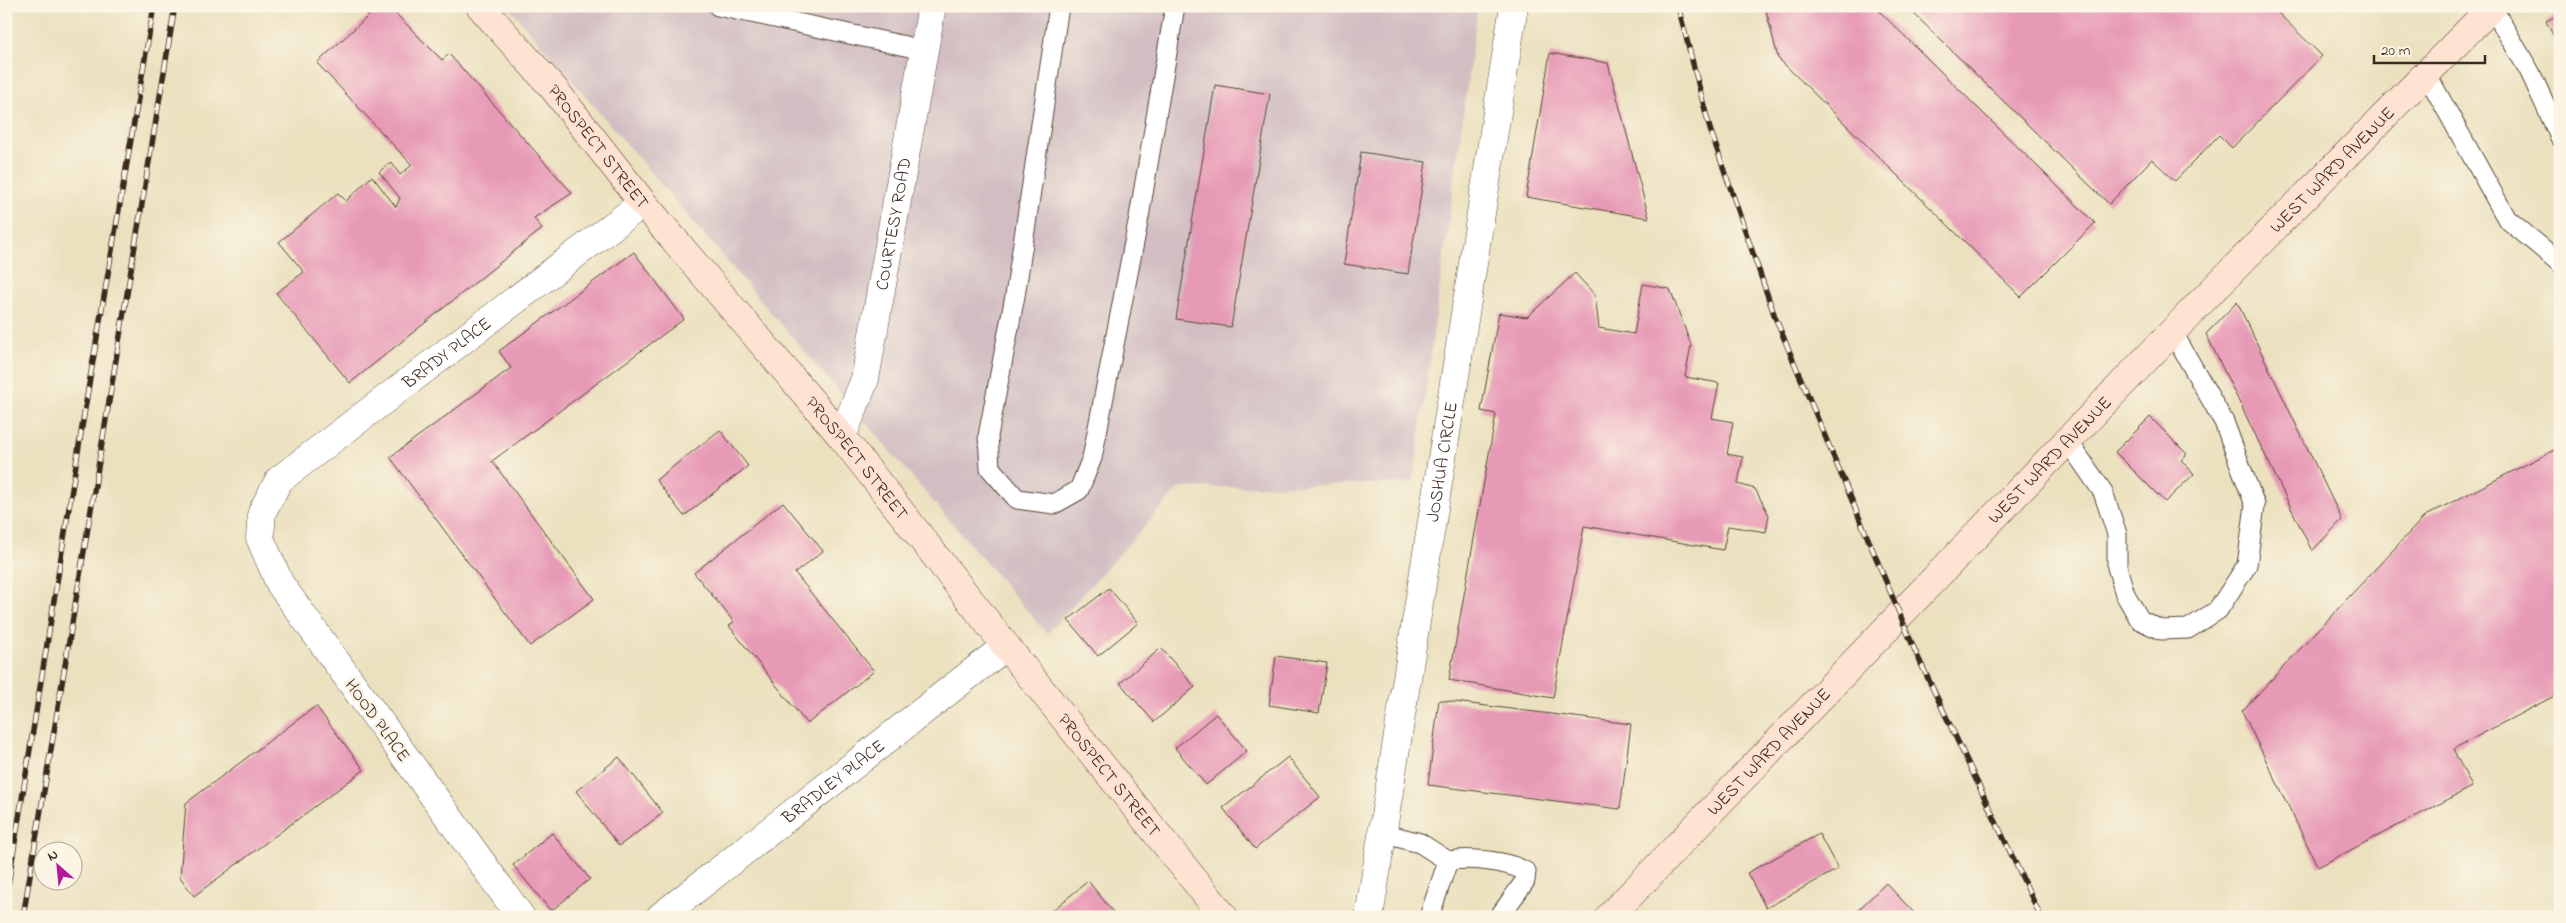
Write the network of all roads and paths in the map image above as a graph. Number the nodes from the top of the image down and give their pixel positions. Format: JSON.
{"nodes":[{"id":1,"x":480,"y":6,"type":"edge"},
{"id":2,"x":718,"y":6,"type":"edge"},
{"id":3,"x":932,"y":6,"type":"edge"},
{"id":4,"x":1059,"y":6,"type":"edge"},
{"id":5,"x":1174,"y":6,"type":"edge"},
{"id":6,"x":1514,"y":6,"type":"edge"},
{"id":7,"x":2492,"y":7,"type":"edge"},
{"id":8,"x":924,"y":50,"type":"junction"},
{"id":9,"x":2426,"y":73,"type":"junction"},
{"id":10,"x":2560,"y":137,"type":"edge"},
{"id":11,"x":643,"y":203,"type":"junction"},
{"id":12,"x":2560,"y":263,"type":"edge"},
{"id":13,"x":2172,"y":332,"type":"junction"},
{"id":14,"x":842,"y":437,"type":"junction"},
{"id":15,"x":2067,"y":440,"type":"junction"},
{"id":16,"x":262,"y":512,"type":"joint"},
{"id":17,"x":1006,"y":646,"type":"junction"},
{"id":18,"x":1382,"y":833,"type":"junction"},
{"id":19,"x":1448,"y":861,"type":"junction"},
{"id":20,"x":521,"y":917,"type":"edge"},
{"id":21,"x":660,"y":917,"type":"edge"},
{"id":22,"x":1224,"y":917,"type":"edge"},
{"id":23,"x":1369,"y":917,"type":"edge"},
{"id":24,"x":1430,"y":917,"type":"edge"},
{"id":25,"x":1499,"y":917,"type":"edge"},
{"id":26,"x":1609,"y":917,"type":"edge"}],
"edges":[{"from":1,"to":11,"type":"street","name":"PROSPECT STREET"},
{"from":2,"to":8,"type":"lane"},
{"from":3,"to":8,"type":"street","name":"COURTESY ROAD"},
{"from":4,"to":5,"type":"lane"},
{"from":6,"to":18,"type":"street","name":"JOSHUA CIRCLE"},
{"from":7,"to":9,"type":"street","name":"WEST WARD AVENUE"},
{"from":7,"to":10,"type":"lane"},
{"from":8,"to":14,"type":"street","name":"COURTESY ROAD"},
{"from":9,"to":12,"type":"lane"},
{"from":9,"to":13,"type":"street","name":"WEST WARD AVENUE"},
{"from":11,"to":14,"type":"street","name":"PROSPECT STREET"},
{"from":11,"to":16,"type":"street","name":"BRADY PLACE"},
{"from":13,"to":15,"type":"street","name":"WEST WARD AVENUE"},
{"from":13,"to":15,"type":"lane"},
{"from":14,"to":17,"type":"street","name":"PROSPECT STREET"},
{"from":15,"to":26,"type":"street","name":"WEST WARD AVENUE"},
{"from":16,"to":20,"type":"street","name":"HOOD PLACE"},
{"from":17,"to":21,"type":"street","name":"BRADLEY PLACE"},
{"from":17,"to":22,"type":"street","name":"PROSPECT STREET"},
{"from":18,"to":19,"type":"lane"},
{"from":18,"to":23,"type":"street","name":"JOSHUA CIRCLE"},
{"from":19,"to":24,"type":"lane"},
{"from":19,"to":25,"type":"lane"}]}
